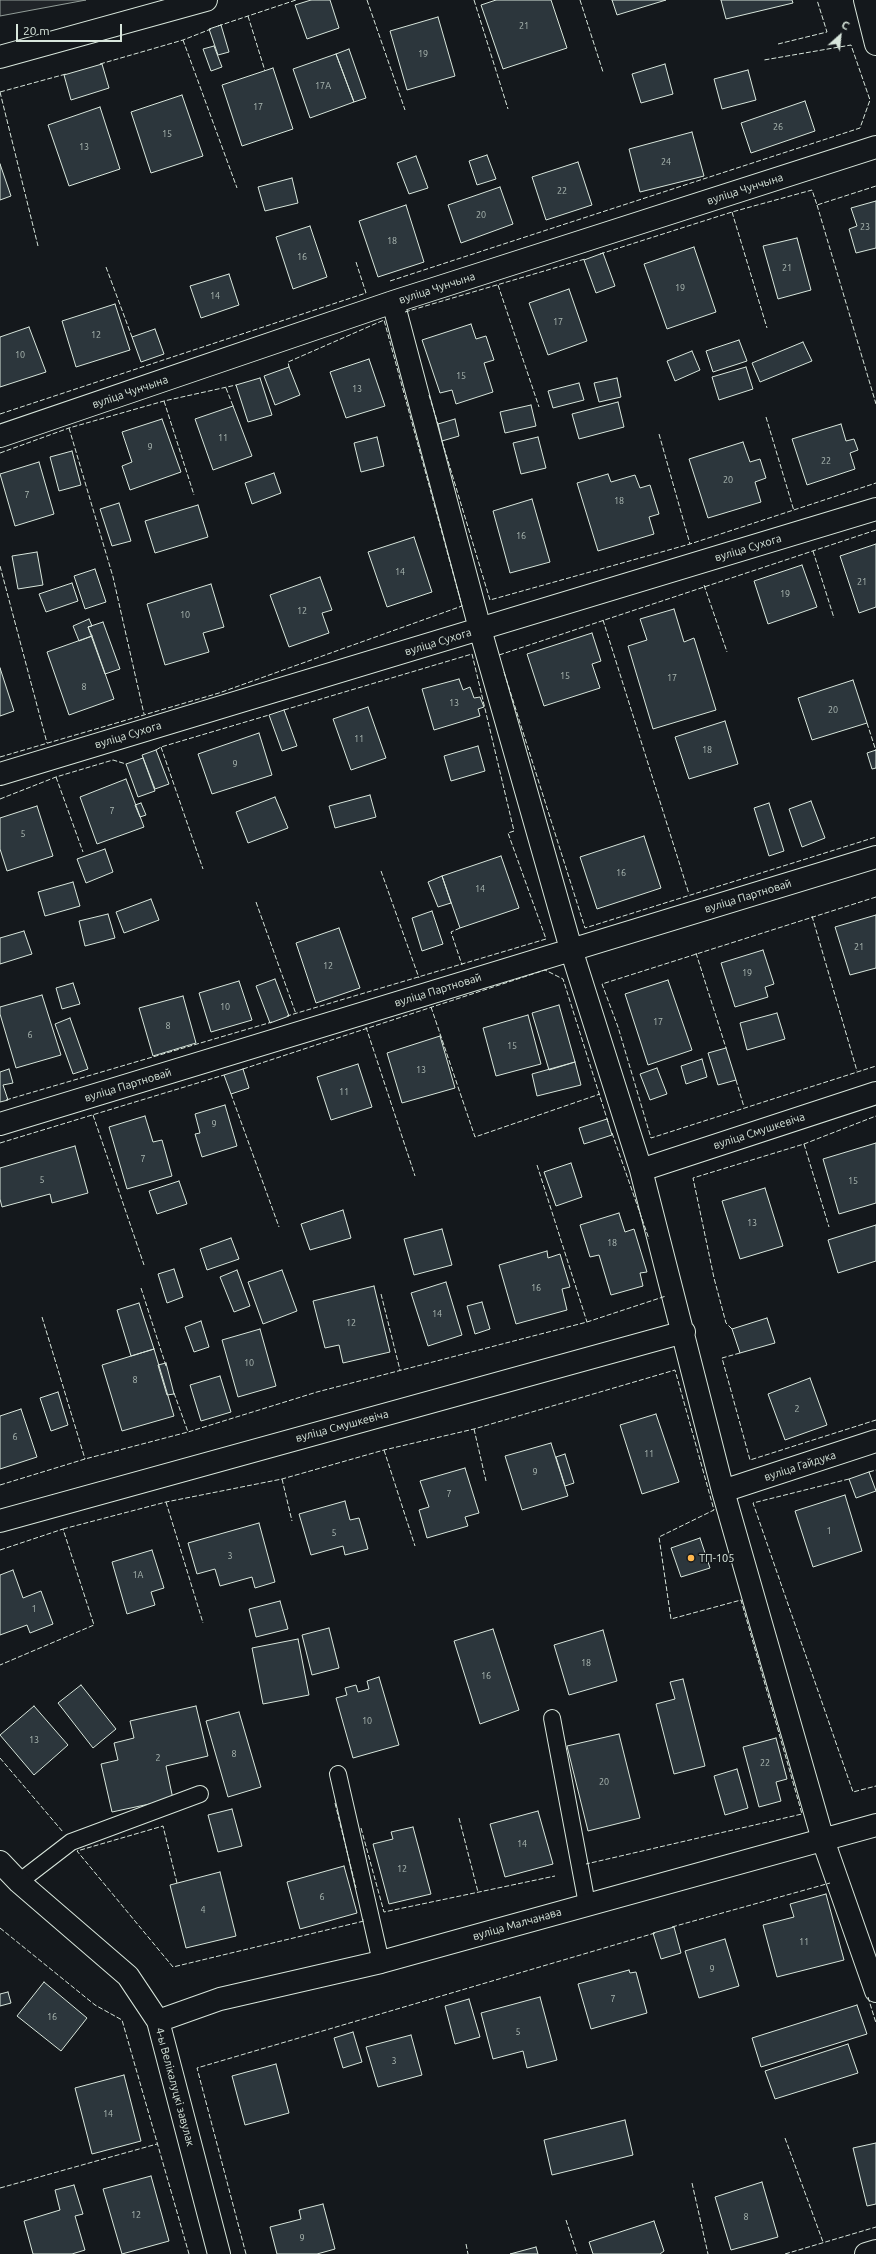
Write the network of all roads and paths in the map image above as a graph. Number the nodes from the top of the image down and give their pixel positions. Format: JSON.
{"nodes":[{"id":1,"x":206,"y":0,"type":"edge"},
{"id":2,"x":865,"y":0,"type":"edge"},
{"id":3,"x":876,"y":44,"type":"edge"},
{"id":4,"x":0,"y":57,"type":"edge"},
{"id":5,"x":876,"y":147,"type":"edge"},
{"id":6,"x":393,"y":302,"type":"junction"},
{"id":7,"x":0,"y":436,"type":"edge"},
{"id":8,"x":876,"y":509,"type":"edge"},
{"id":9,"x":480,"y":629,"type":"junction"},
{"id":10,"x":0,"y":774,"type":"edge"},
{"id":11,"x":876,"y":857,"type":"edge"},
{"id":12,"x":571,"y":949,"type":"junction"},
{"id":13,"x":876,"y":1093,"type":"edge"},
{"id":14,"x":0,"y":1124,"type":"edge"},
{"id":15,"x":641,"y":1170,"type":"junction"},
{"id":16,"x":684,"y":1332,"type":"junction"},
{"id":17,"x":876,"y":1441,"type":"edge"},
{"id":18,"x":723,"y":1490,"type":"junction"},
{"id":19,"x":0,"y":1521,"type":"edge"},
{"id":20,"x":552,"y":1718,"type":"dead end"},
{"id":21,"x":338,"y":1774,"type":"dead end"},
{"id":22,"x":200,"y":1794,"type":"dead end"},
{"id":23,"x":876,"y":1825,"type":"edge"},
{"id":24,"x":823,"y":1840,"type":"junction"},
{"id":25,"x":0,"y":1862,"type":"edge"},
{"id":26,"x":19,"y":1882,"type":"junction"},
{"id":27,"x":586,"y":1904,"type":"junction"},
{"id":28,"x":381,"y":1962,"type":"junction"},
{"id":29,"x":876,"y":1991,"type":"edge"},
{"id":30,"x":158,"y":2021,"type":"junction"},
{"id":31,"x":876,"y":2251,"type":"edge"},
{"id":32,"x":219,"y":2254,"type":"edge"},
{"id":33,"x":866,"y":2254,"type":"edge"}],
"edges":[{"from":1,"to":4,"type":"street"},
{"from":2,"to":3,"type":"street"},
{"from":5,"to":6,"type":"street","name":"вуліца Чунчына"},
{"from":6,"to":7,"type":"street","name":"вуліца Чунчына"},
{"from":6,"to":9,"type":"street"},
{"from":8,"to":9,"type":"street","name":"вуліца Сухога"},
{"from":9,"to":10,"type":"street","name":"вуліца Сухога"},
{"from":9,"to":12,"type":"street"},
{"from":11,"to":12,"type":"street","name":"вуліца Партновай"},
{"from":12,"to":14,"type":"street","name":"вуліца Партновай"},
{"from":12,"to":15,"type":"street"},
{"from":13,"to":15,"type":"street","name":"вуліца Смушкевіча"},
{"from":15,"to":16,"type":"street"},
{"from":16,"to":18,"type":"street"},
{"from":16,"to":19,"type":"street","name":"вуліца Смушкевіча"},
{"from":17,"to":18,"type":"street","name":"вуліца Гайдука"},
{"from":18,"to":24,"type":"street"},
{"from":20,"to":27,"type":"lane"},
{"from":21,"to":28,"type":"lane"},
{"from":22,"to":26,"type":"lane"},
{"from":23,"to":24,"type":"street","name":"вуліца Малчанава"},
{"from":24,"to":27,"type":"street","name":"вуліца Малчанава"},
{"from":24,"to":29,"type":"street"},
{"from":25,"to":26,"type":"street","name":"4-ы Велікалуцкі завулак"},
{"from":26,"to":30,"type":"street","name":"4-ы Велікалуцкі завулак"},
{"from":27,"to":28,"type":"street","name":"вуліца Малчанава"},
{"from":28,"to":30,"type":"street","name":"вуліца Малчанава"},
{"from":30,"to":32,"type":"street","name":"4-ы Велікалуцкі завулак"},
{"from":31,"to":33,"type":"street"}]}
